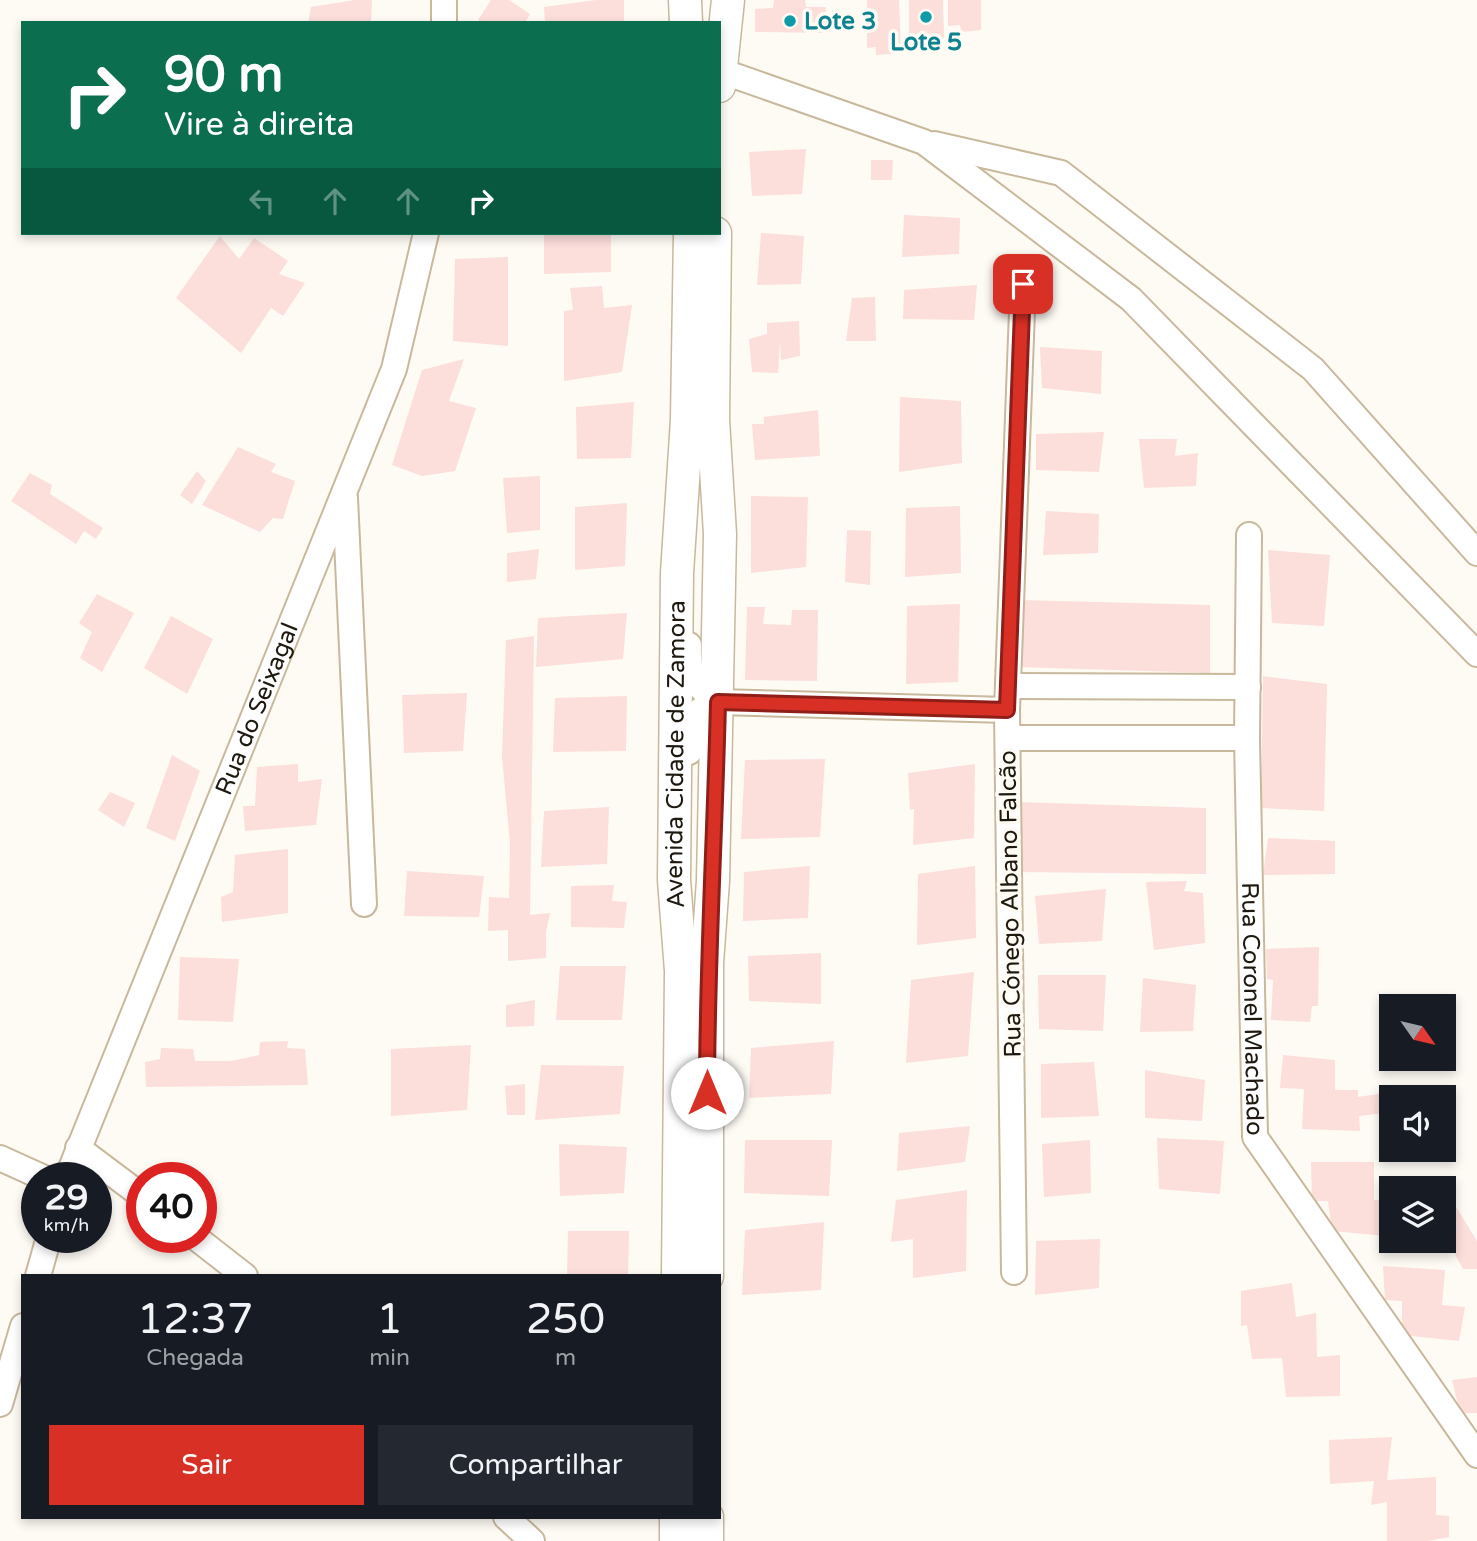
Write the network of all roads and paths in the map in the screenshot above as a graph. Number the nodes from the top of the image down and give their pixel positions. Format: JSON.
{"nodes":[{"id":1,"x":444,"y":0,"type":"edge"},
{"id":2,"x":685,"y":0,"type":"edge"},
{"id":3,"x":727,"y":0,"type":"edge"},
{"id":4,"x":444,"y":21,"type":"edge"},
{"id":5,"x":686,"y":21,"type":"edge"},
{"id":6,"x":721,"y":67,"type":"edge"},
{"id":7,"x":721,"y":78,"type":"edge"},
{"id":8,"x":924,"y":142,"type":"junction"},
{"id":9,"x":426,"y":235,"type":"edge"},
{"id":10,"x":690,"y":235,"type":"edge"},
{"id":11,"x":715,"y":235,"type":"edge"},
{"id":12,"x":1023,"y":284,"type":"dead end"},
{"id":13,"x":345,"y":491,"type":"junction"},
{"id":14,"x":1249,"y":535,"type":"dead end"},
{"id":15,"x":1477,"y":553,"type":"edge"},
{"id":16,"x":677,"y":573,"type":"junction"},
{"id":17,"x":1477,"y":654,"type":"edge"},
{"id":18,"x":1248,"y":687,"type":"junction"},
{"id":19,"x":1007,"y":698,"type":"junction"},
{"id":20,"x":718,"y":702,"type":"junction"},
{"id":21,"x":1008,"y":738,"type":"junction"},
{"id":22,"x":1247,"y":738,"type":"junction"},
{"id":23,"x":675,"y":828,"type":"junction"},
{"id":24,"x":364,"y":904,"type":"dead end"},
{"id":25,"x":78,"y":1148,"type":"junction"},
{"id":26,"x":0,"y":1158,"type":"edge"},
{"id":27,"x":73,"y":1162,"type":"edge"},
{"id":28,"x":21,"y":1168,"type":"edge"},
{"id":29,"x":126,"y":1184,"type":"edge"},
{"id":30,"x":44,"y":1253,"type":"edge"},
{"id":31,"x":216,"y":1253,"type":"edge"},
{"id":32,"x":1014,"y":1272,"type":"dead end"},
{"id":33,"x":39,"y":1274,"type":"edge"},
{"id":34,"x":242,"y":1274,"type":"edge"},
{"id":35,"x":678,"y":1274,"type":"edge"},
{"id":36,"x":707,"y":1274,"type":"edge"},
{"id":37,"x":21,"y":1333,"type":"edge"},
{"id":38,"x":0,"y":1404,"type":"edge"},
{"id":39,"x":1477,"y":1454,"type":"edge"},
{"id":40,"x":508,"y":1519,"type":"edge"},
{"id":41,"x":676,"y":1519,"type":"edge"},
{"id":42,"x":707,"y":1519,"type":"edge"},
{"id":43,"x":532,"y":1541,"type":"edge"},
{"id":44,"x":676,"y":1541,"type":"edge"},
{"id":45,"x":707,"y":1541,"type":"edge"}],
"edges":[{"from":1,"to":4,"type":"street"},
{"from":2,"to":5,"type":"street"},
{"from":3,"to":6,"type":"street"},
{"from":7,"to":8,"type":"street"},
{"from":8,"to":15,"type":"street"},
{"from":8,"to":17,"type":"street"},
{"from":9,"to":13,"type":"street","name":"Rua do Seixagal"},
{"from":10,"to":16,"type":"street","name":"Avenida Cidade de Zamora"},
{"from":11,"to":20,"type":"street","name":"Avenida Cidade de Zamora"},
{"from":12,"to":19,"type":"street","name":"Rua Cónego Albano Falcão"},
{"from":13,"to":24,"type":"street"},
{"from":13,"to":25,"type":"street","name":"Rua do Seixagal"},
{"from":14,"to":18,"type":"street","name":"Rua Coronel Machado"},
{"from":16,"to":20,"type":"street"},
{"from":16,"to":23,"type":"street","name":"Avenida Cidade de Zamora"},
{"from":18,"to":19,"type":"street"},
{"from":18,"to":22,"type":"street","name":"Rua Coronel Machado"},
{"from":19,"to":20,"type":"street"},
{"from":19,"to":21,"type":"street","name":"Rua Cónego Albano Falcão"},
{"from":20,"to":23,"type":"street"},
{"from":20,"to":36,"type":"street","name":"Avenida Cidade de Zamora"},
{"from":21,"to":22,"type":"street"},
{"from":21,"to":32,"type":"street","name":"Rua Cónego Albano Falcão"},
{"from":22,"to":39,"type":"street","name":"Rua Coronel Machado"},
{"from":23,"to":35,"type":"street","name":"Avenida Cidade de Zamora"},
{"from":25,"to":27,"type":"street","name":"Rua do Seixagal"},
{"from":25,"to":29,"type":"street"},
{"from":26,"to":28,"type":"street"},
{"from":30,"to":33,"type":"street"},
{"from":31,"to":34,"type":"street"},
{"from":37,"to":38,"type":"street"},
{"from":40,"to":43,"type":"street"},
{"from":41,"to":44,"type":"street"},
{"from":42,"to":45,"type":"street"}]}
